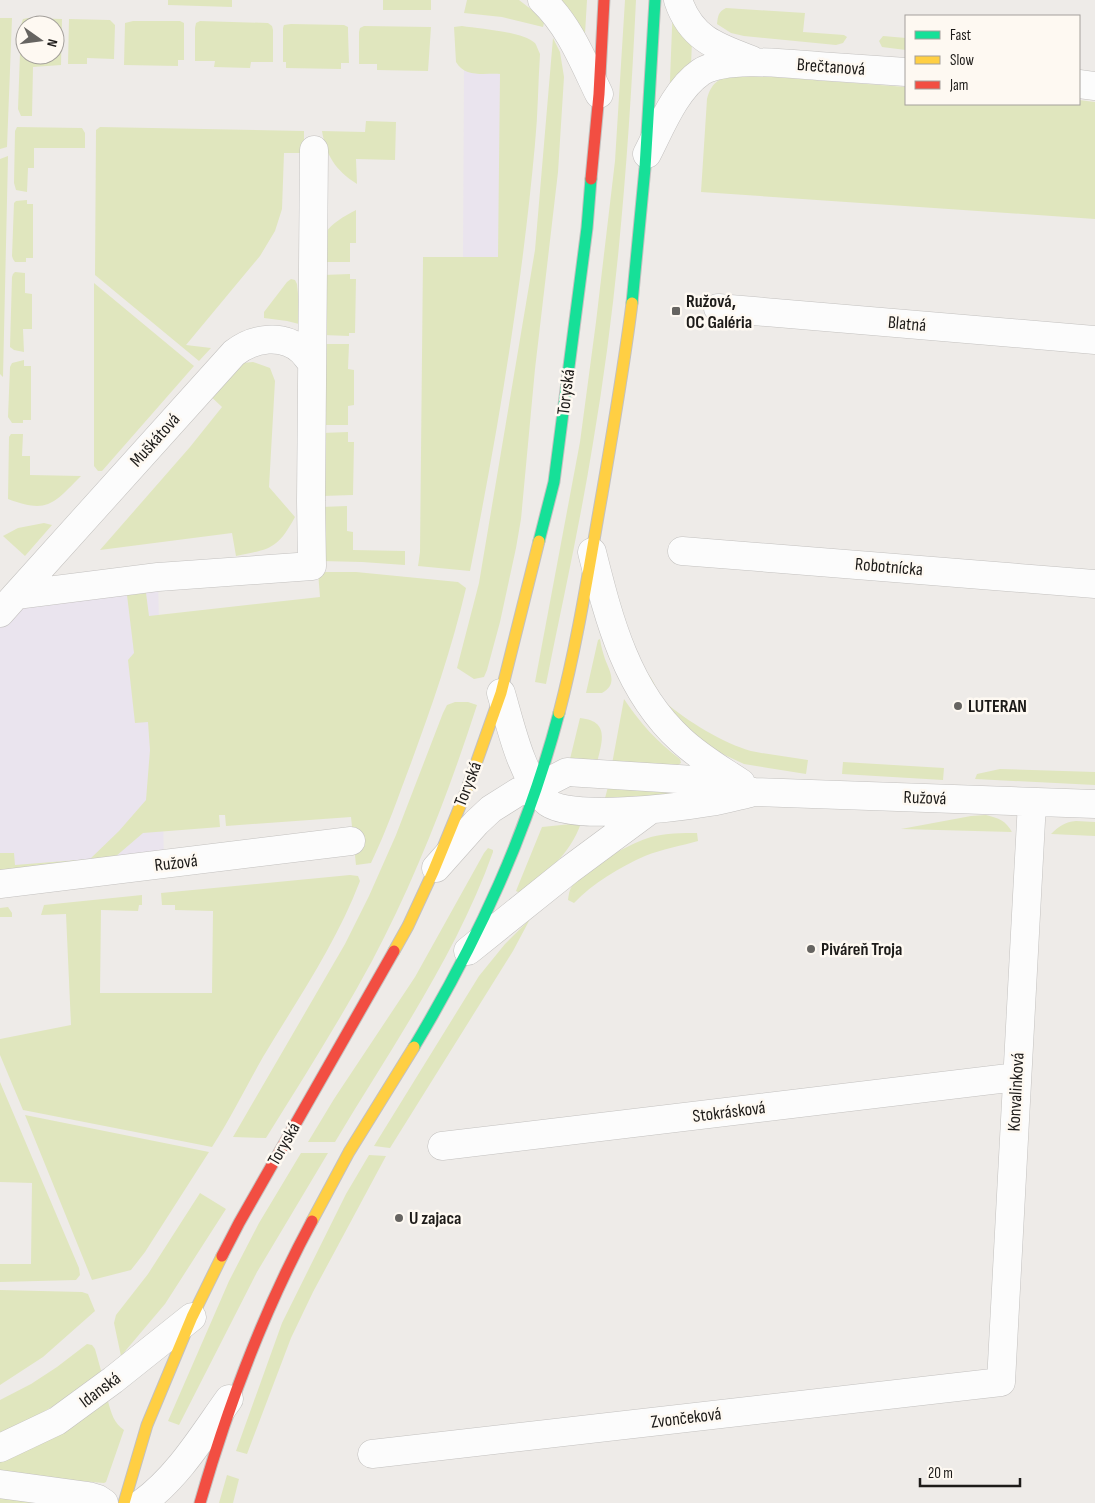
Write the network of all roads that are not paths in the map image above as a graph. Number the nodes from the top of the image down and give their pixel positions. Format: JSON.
{"nodes":[{"id":1,"x":542,"y":0,"type":"edge"},
{"id":2,"x":604,"y":0,"type":"edge"},
{"id":3,"x":655,"y":0,"type":"edge"},
{"id":4,"x":678,"y":0,"type":"edge"},
{"id":5,"x":756,"y":62,"type":"junction"},
{"id":6,"x":905,"y":72,"type":"edge"},
{"id":7,"x":1080,"y":84,"type":"edge"},
{"id":8,"x":1095,"y":86,"type":"edge"},
{"id":9,"x":599,"y":94,"type":"junction"},
{"id":10,"x":314,"y":150,"type":"dead end"},
{"id":11,"x":647,"y":154,"type":"junction"},
{"id":12,"x":718,"y":308,"type":"dead end"},
{"id":13,"x":1095,"y":340,"type":"edge"},
{"id":14,"x":312,"y":364,"type":"junction"},
{"id":15,"x":682,"y":551,"type":"dead end"},
{"id":16,"x":592,"y":552,"type":"junction"},
{"id":17,"x":1095,"y":584,"type":"edge"},
{"id":18,"x":8,"y":604,"type":"edge"},
{"id":19,"x":501,"y":693,"type":"junction"},
{"id":20,"x":536,"y":788,"type":"junction"},
{"id":21,"x":754,"y":792,"type":"junction"},
{"id":22,"x":1032,"y":802,"type":"junction"},
{"id":23,"x":1095,"y":804,"type":"edge"},
{"id":24,"x":650,"y":810,"type":"junction"},
{"id":25,"x":351,"y":841,"type":"dead end"},
{"id":26,"x":434,"y":872,"type":"junction"},
{"id":27,"x":0,"y":884,"type":"edge"},
{"id":28,"x":468,"y":950,"type":"junction"},
{"id":29,"x":1017,"y":1078,"type":"junction"},
{"id":30,"x":442,"y":1146,"type":"dead end"},
{"id":31,"x":192,"y":1317,"type":"junction"},
{"id":32,"x":1001,"y":1382,"type":"joint"},
{"id":33,"x":236,"y":1389,"type":"junction"},
{"id":34,"x":0,"y":1448,"type":"edge"},
{"id":35,"x":372,"y":1454,"type":"dead end"},
{"id":36,"x":0,"y":1484,"type":"edge"},
{"id":37,"x":104,"y":1503,"type":"edge"},
{"id":38,"x":124,"y":1503,"type":"edge"},
{"id":39,"x":142,"y":1503,"type":"edge"},
{"id":40,"x":200,"y":1503,"type":"edge"}],
"edges":[{"from":1,"to":9,"type":"street"},
{"from":2,"to":9,"type":"street","name":"Toryská"},
{"from":3,"to":11,"type":"street"},
{"from":4,"to":5,"type":"street"},
{"from":5,"to":6,"type":"street","name":"Brečtanová"},
{"from":5,"to":11,"type":"street"},
{"from":7,"to":8,"type":"street"},
{"from":9,"to":19,"type":"street","name":"Toryská"},
{"from":10,"to":14,"type":"street"},
{"from":11,"to":16,"type":"street"},
{"from":12,"to":13,"type":"street","name":"Blatná"},
{"from":14,"to":18,"type":"street","name":"Muškátová"},
{"from":14,"to":18,"type":"street","name":"Muškátová"},
{"from":15,"to":17,"type":"street","name":"Robotnícka"},
{"from":16,"to":20,"type":"street"},
{"from":16,"to":21,"type":"street"},
{"from":19,"to":20,"type":"street","name":"Ružová"},
{"from":19,"to":26,"type":"street","name":"Toryská"},
{"from":20,"to":21,"type":"street","name":"Ružová"},
{"from":20,"to":24,"type":"street","name":"Ružová"},
{"from":20,"to":26,"type":"street"},
{"from":20,"to":28,"type":"street"},
{"from":21,"to":22,"type":"street","name":"Ružová"},
{"from":21,"to":24,"type":"street","name":"Ružová"},
{"from":22,"to":23,"type":"street","name":"Ružová"},
{"from":22,"to":29,"type":"street","name":"Konvalinková"},
{"from":24,"to":28,"type":"street","name":"Ružová"},
{"from":25,"to":27,"type":"street","name":"Ružová"},
{"from":26,"to":31,"type":"street","name":"Toryská"},
{"from":28,"to":33,"type":"street"},
{"from":29,"to":30,"type":"street","name":"Stokrásková"},
{"from":29,"to":32,"type":"street","name":"Konvalinková"},
{"from":31,"to":34,"type":"street","name":"Idanská"},
{"from":31,"to":38,"type":"street","name":"Toryská"},
{"from":32,"to":35,"type":"street","name":"Zvončeková"},
{"from":33,"to":39,"type":"street"},
{"from":33,"to":40,"type":"street"},
{"from":36,"to":37,"type":"street"}]}
